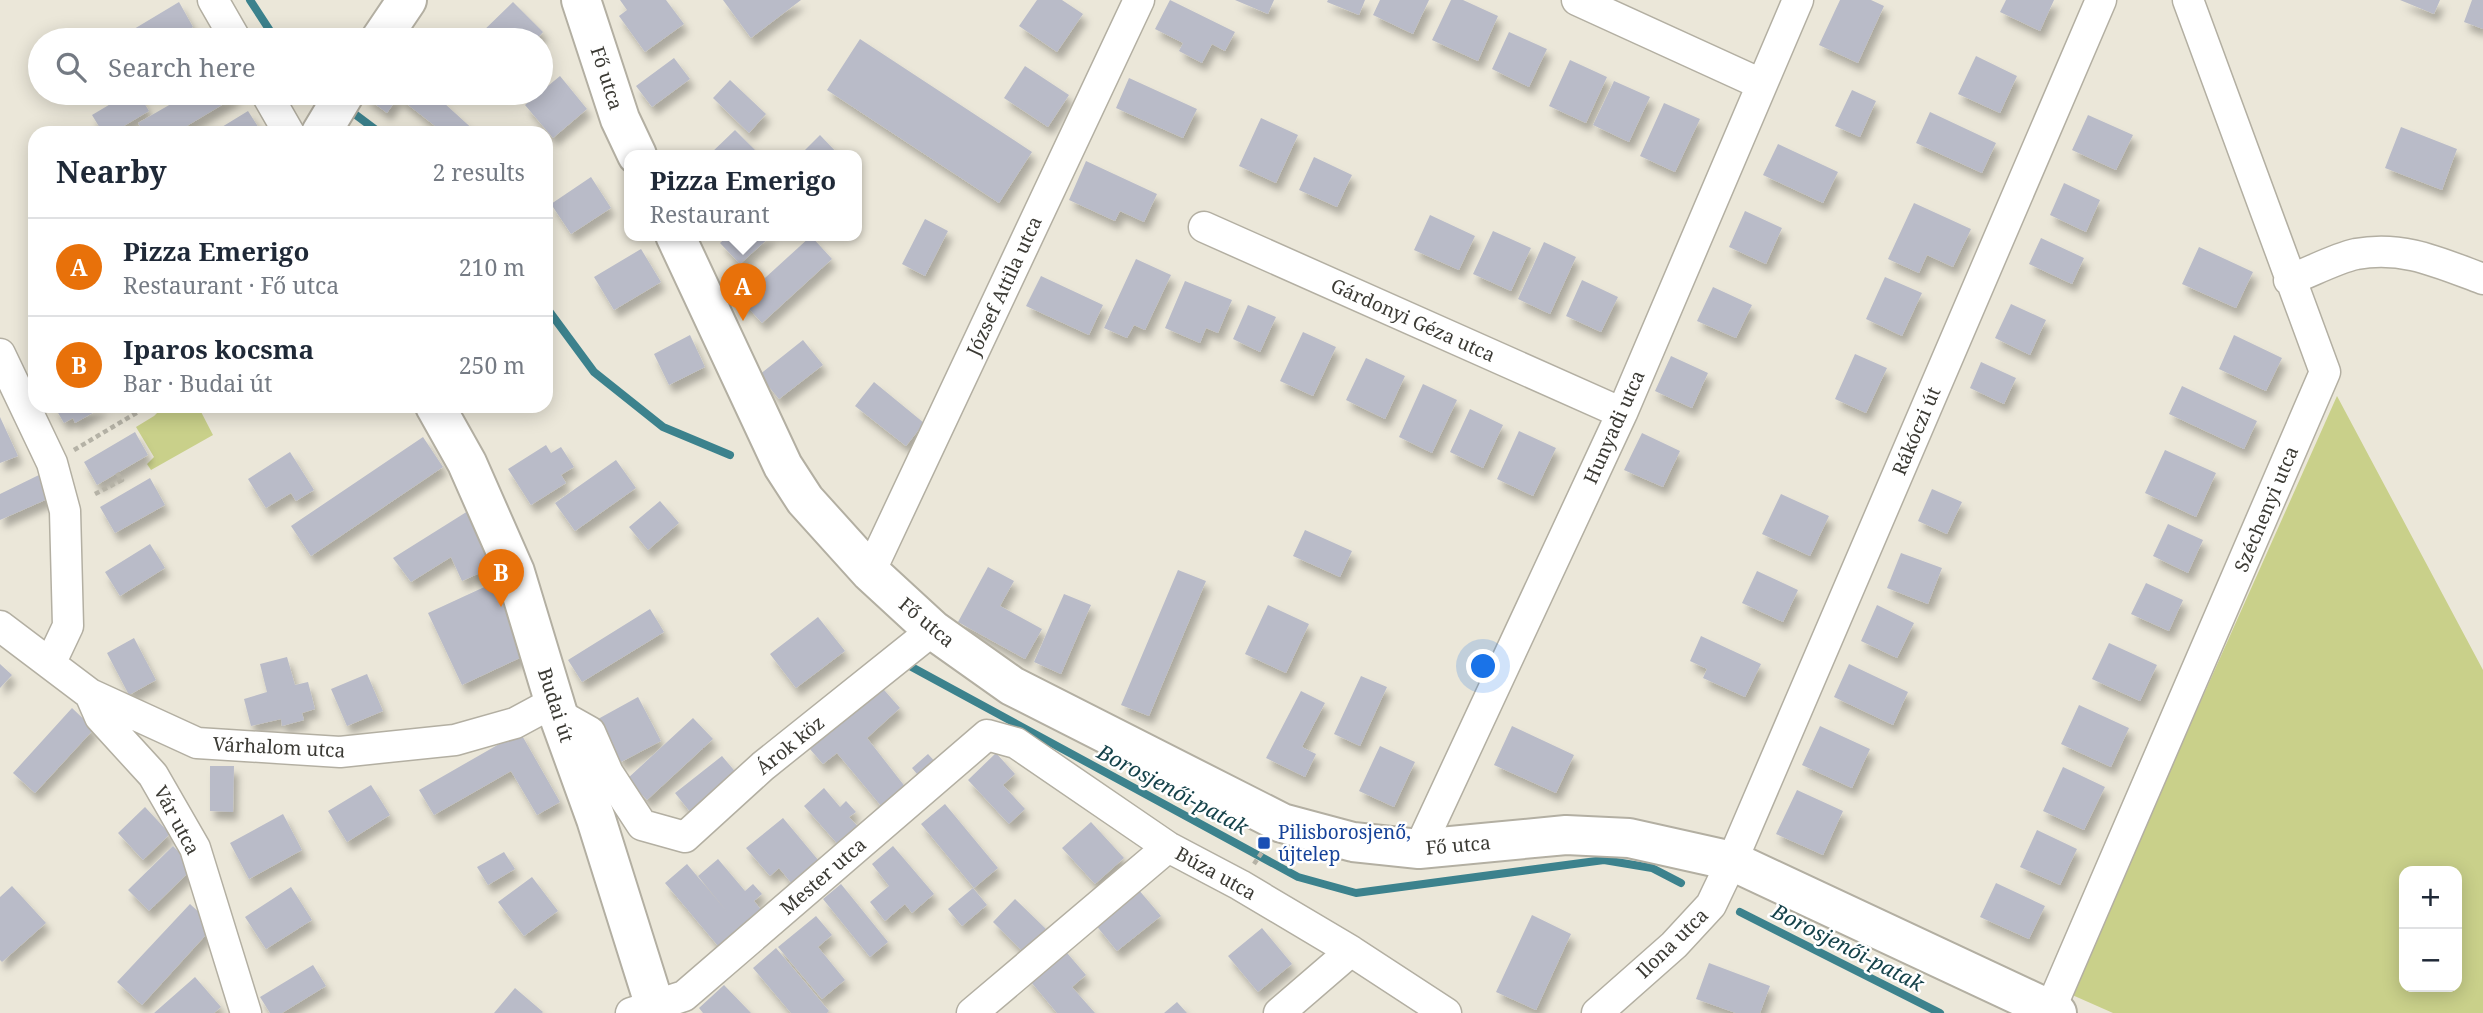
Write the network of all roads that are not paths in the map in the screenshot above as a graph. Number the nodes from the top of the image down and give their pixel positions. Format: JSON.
{"nodes":[{"id":1,"x":213,"y":0,"type":"edge"},
{"id":2,"x":407,"y":0,"type":"edge"},
{"id":3,"x":581,"y":0,"type":"edge"},
{"id":4,"x":1139,"y":0,"type":"edge"},
{"id":5,"x":1577,"y":0,"type":"edge"},
{"id":6,"x":1798,"y":0,"type":"edge"},
{"id":7,"x":2101,"y":0,"type":"edge"},
{"id":8,"x":2188,"y":0,"type":"edge"},
{"id":9,"x":229,"y":28,"type":"edge"},
{"id":10,"x":388,"y":28,"type":"edge"},
{"id":11,"x":1761,"y":84,"type":"junction"},
{"id":12,"x":273,"y":105,"type":"edge"},
{"id":13,"x":285,"y":126,"type":"edge"},
{"id":14,"x":635,"y":150,"type":"edge"},
{"id":15,"x":1204,"y":227,"type":"dead end"},
{"id":16,"x":678,"y":241,"type":"edge"},
{"id":17,"x":2483,"y":279,"type":"edge"},
{"id":18,"x":2289,"y":280,"type":"junction"},
{"id":19,"x":0,"y":354,"type":"edge"},
{"id":20,"x":28,"y":413,"type":"edge"},
{"id":21,"x":28,"y":413,"type":"edge"},
{"id":22,"x":439,"y":413,"type":"edge"},
{"id":23,"x":1622,"y":413,"type":"junction"},
{"id":24,"x":870,"y":572,"type":"junction"},
{"id":25,"x":0,"y":626,"type":"edge"},
{"id":26,"x":933,"y":630,"type":"junction"},
{"id":27,"x":51,"y":662,"type":"junction"},
{"id":28,"x":90,"y":694,"type":"junction"},
{"id":29,"x":556,"y":708,"type":"junction"},
{"id":30,"x":987,"y":735,"type":"joint"},
{"id":31,"x":1168,"y":847,"type":"junction"},
{"id":32,"x":1419,"y":849,"type":"junction"},
{"id":33,"x":1732,"y":861,"type":"junction"},
{"id":34,"x":1351,"y":951,"type":"junction"},
{"id":35,"x":647,"y":1010,"type":"edge"},
{"id":36,"x":2054,"y":1012,"type":"edge"},
{"id":37,"x":246,"y":1013,"type":"edge"},
{"id":38,"x":972,"y":1013,"type":"edge"},
{"id":39,"x":1279,"y":1013,"type":"edge"},
{"id":40,"x":1446,"y":1013,"type":"edge"},
{"id":41,"x":1597,"y":1013,"type":"edge"}],
"edges":[{"from":1,"to":9,"type":"street"},
{"from":2,"to":10,"type":"street"},
{"from":3,"to":14,"type":"street","name":"Fő utca"},
{"from":4,"to":24,"type":"street","name":"József Attila utca"},
{"from":5,"to":11,"type":"street"},
{"from":6,"to":11,"type":"street","name":"Hunyadi utca"},
{"from":7,"to":33,"type":"street","name":"Rákóczi út"},
{"from":8,"to":18,"type":"street","name":"Széchenyi utca"},
{"from":11,"to":23,"type":"street","name":"Hunyadi utca"},
{"from":12,"to":13,"type":"street"},
{"from":15,"to":23,"type":"street","name":"Gárdonyi Géza utca"},
{"from":16,"to":24,"type":"street","name":"Fő utca"},
{"from":17,"to":18,"type":"street"},
{"from":18,"to":36,"type":"street","name":"Széchenyi utca"},
{"from":19,"to":20,"type":"street"},
{"from":21,"to":27,"type":"street"},
{"from":22,"to":29,"type":"street","name":"Budai út"},
{"from":23,"to":32,"type":"street","name":"Hunyadi utca"},
{"from":24,"to":26,"type":"street","name":"Fő utca"},
{"from":25,"to":27,"type":"street","name":"Vár utca"},
{"from":26,"to":29,"type":"street","name":"Árok köz"},
{"from":26,"to":32,"type":"street","name":"Fő utca"},
{"from":27,"to":28,"type":"street","name":"Vár utca"},
{"from":28,"to":29,"type":"street","name":"Várhalom utca"},
{"from":28,"to":37,"type":"street","name":"Vár utca"},
{"from":29,"to":35,"type":"street","name":"Budai út"},
{"from":30,"to":31,"type":"street","name":"Búza utca"},
{"from":30,"to":35,"type":"street","name":"Mester utca"},
{"from":31,"to":34,"type":"street","name":"Búza utca"},
{"from":31,"to":38,"type":"street"},
{"from":32,"to":33,"type":"street","name":"Fő utca"},
{"from":33,"to":36,"type":"street","name":"Fő utca"},
{"from":33,"to":41,"type":"street","name":"Ilona utca"},
{"from":34,"to":39,"type":"street"},
{"from":34,"to":40,"type":"street","name":"Búza utca"}]}
